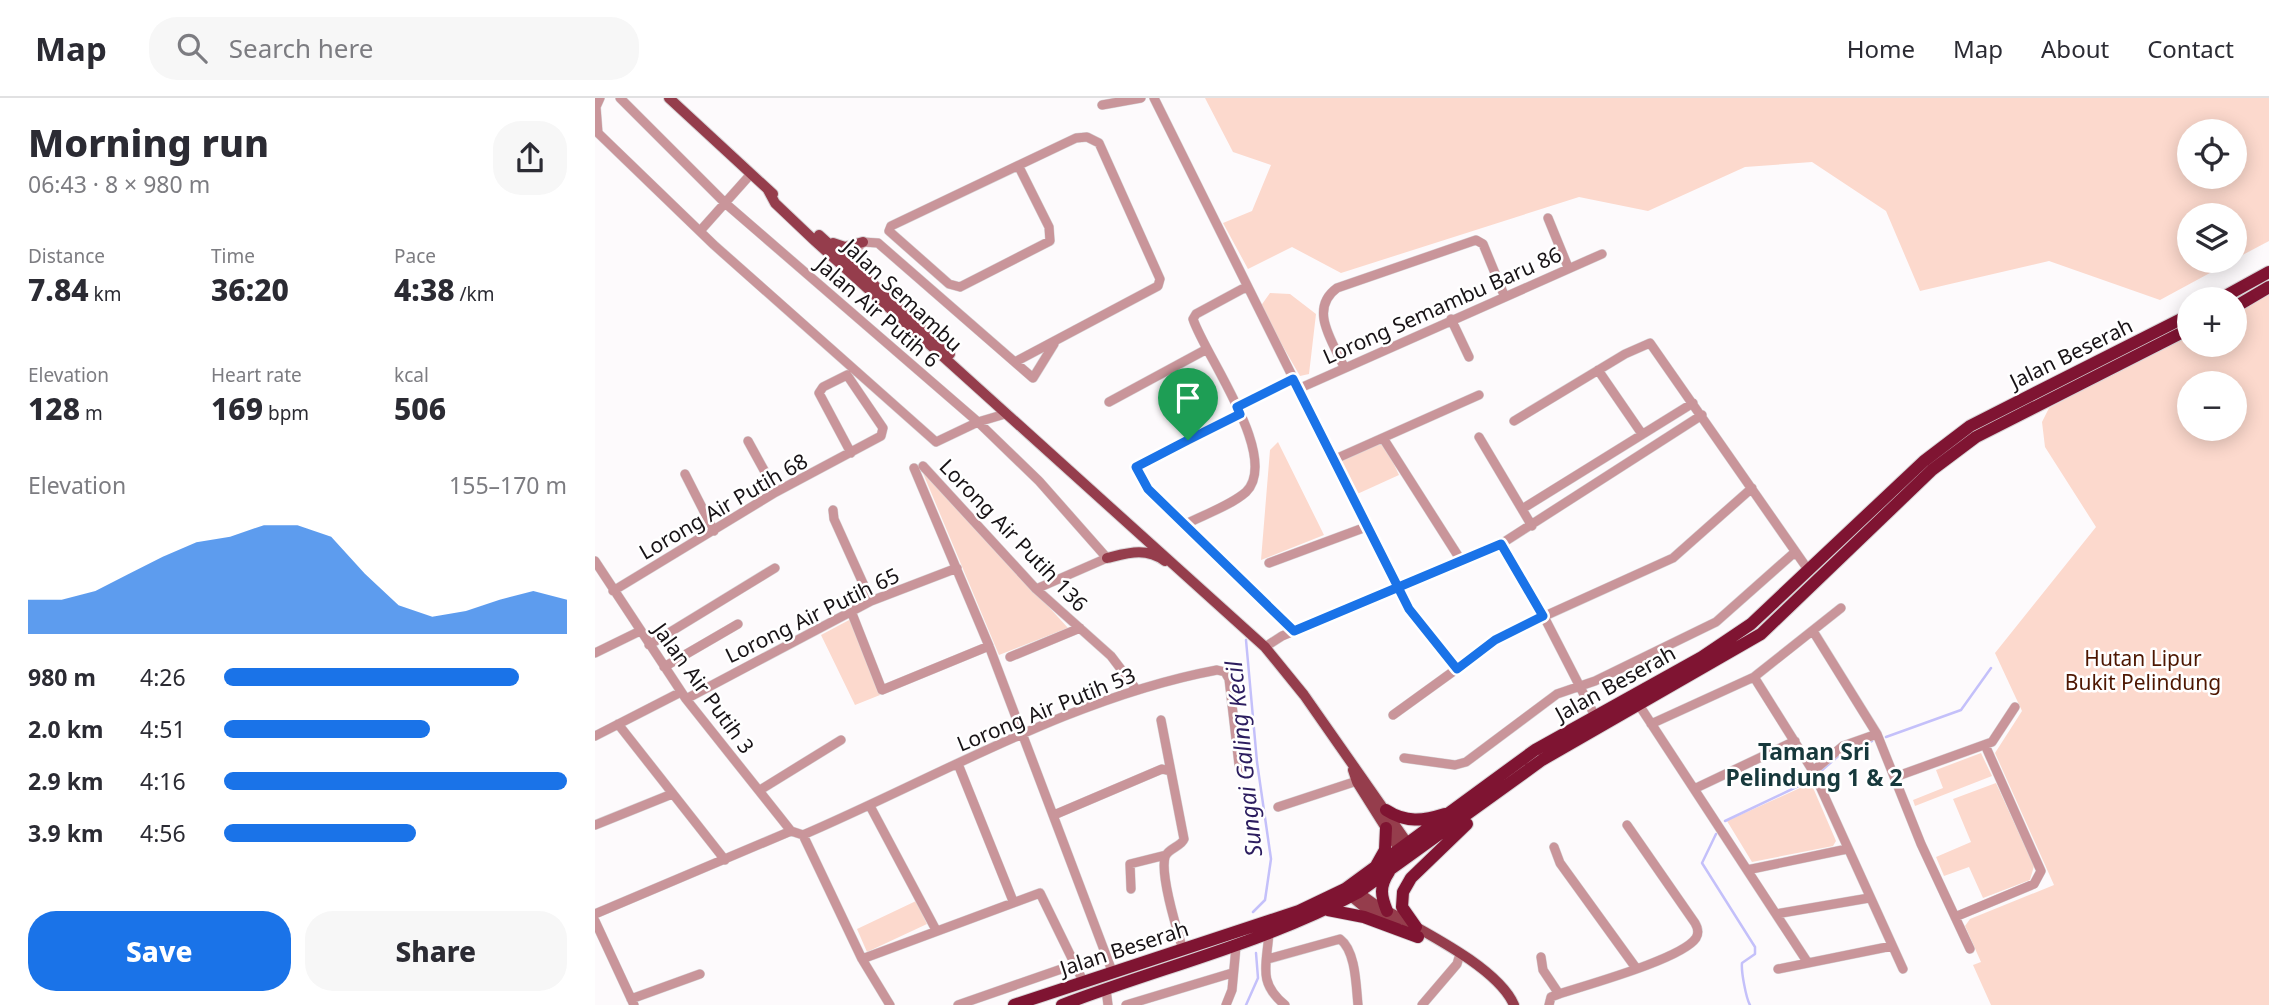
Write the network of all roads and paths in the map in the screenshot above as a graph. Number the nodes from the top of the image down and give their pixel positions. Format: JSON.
{"nodes":[{"id":1,"x":600,"y":98,"type":"edge"},
{"id":2,"x":620,"y":98,"type":"edge"},
{"id":3,"x":669,"y":98,"type":"edge"},
{"id":4,"x":1142,"y":98,"type":"edge"},
{"id":5,"x":1154,"y":98,"type":"edge"},
{"id":6,"x":1102,"y":105,"type":"dead end"},
{"id":7,"x":1019,"y":167,"type":"junction"},
{"id":8,"x":750,"y":175,"type":"junction"},
{"id":9,"x":768,"y":190,"type":"junction"},
{"id":10,"x":725,"y":203,"type":"junction"},
{"id":11,"x":1548,"y":218,"type":"dead end"},
{"id":12,"x":700,"y":231,"type":"junction"},
{"id":13,"x":821,"y":237,"type":"junction"},
{"id":14,"x":863,"y":243,"type":"junction"},
{"id":15,"x":1602,"y":254,"type":"dead end"},
{"id":16,"x":848,"y":264,"type":"junction"},
{"id":17,"x":1568,"y":267,"type":"junction"},
{"id":18,"x":2269,"y":272,"type":"edge"},
{"id":19,"x":871,"y":282,"type":"junction"},
{"id":20,"x":1246,"y":287,"type":"junction"},
{"id":21,"x":2242,"y":287,"type":"edge"},
{"id":22,"x":2269,"y":287,"type":"edge"},
{"id":23,"x":1504,"y":295,"type":"junction"},
{"id":24,"x":2247,"y":300,"type":"edge"},
{"id":25,"x":1451,"y":319,"type":"junction"},
{"id":26,"x":2177,"y":321,"type":"edge"},
{"id":27,"x":2177,"y":335,"type":"edge"},
{"id":28,"x":1058,"y":340,"type":"junction"},
{"id":29,"x":1207,"y":349,"type":"junction"},
{"id":30,"x":835,"y":350,"type":"junction"},
{"id":31,"x":1469,"y":357,"type":"dead end"},
{"id":32,"x":1015,"y":362,"type":"junction"},
{"id":33,"x":1345,"y":368,"type":"junction"},
{"id":34,"x":1598,"y":370,"type":"junction"},
{"id":35,"x":847,"y":375,"type":"junction"},
{"id":36,"x":1293,"y":379,"type":"junction"},
{"id":37,"x":1298,"y":388,"type":"junction"},
{"id":38,"x":1479,"y":395,"type":"dead end"},
{"id":39,"x":1109,"y":402,"type":"dead end"},
{"id":40,"x":1693,"y":403,"type":"junction"},
{"id":41,"x":1239,"y":410,"type":"junction"},
{"id":42,"x":1005,"y":414,"type":"junction"},
{"id":43,"x":1702,"y":415,"type":"junction"},
{"id":44,"x":1514,"y":421,"type":"dead end"},
{"id":45,"x":978,"y":422,"type":"junction"},
{"id":46,"x":1018,"y":423,"type":"junction"},
{"id":47,"x":1642,"y":434,"type":"junction"},
{"id":48,"x":1479,"y":437,"type":"dead end"},
{"id":49,"x":1383,"y":438,"type":"junction"},
{"id":50,"x":748,"y":441,"type":"dead end"},
{"id":51,"x":852,"y":453,"type":"junction"},
{"id":52,"x":1333,"y":460,"type":"junction"},
{"id":53,"x":685,"y":474,"type":"dead end"},
{"id":54,"x":1752,"y":488,"type":"junction"},
{"id":55,"x":776,"y":492,"type":"junction"},
{"id":56,"x":1522,"y":509,"type":"junction"},
{"id":57,"x":834,"y":510,"type":"dead end"},
{"id":58,"x":1184,"y":524,"type":"junction"},
{"id":59,"x":1532,"y":526,"type":"junction"},
{"id":60,"x":1366,"y":527,"type":"junction"},
{"id":61,"x":714,"y":531,"type":"junction"},
{"id":62,"x":1501,"y":544,"type":"junction"},
{"id":63,"x":1795,"y":551,"type":"junction"},
{"id":64,"x":1107,"y":558,"type":"junction"},
{"id":65,"x":595,"y":561,"type":"edge"},
{"id":66,"x":1462,"y":562,"type":"junction"},
{"id":67,"x":1269,"y":563,"type":"dead end"},
{"id":68,"x":775,"y":568,"type":"dead end"},
{"id":69,"x":957,"y":568,"type":"junction"},
{"id":70,"x":1809,"y":571,"type":"junction"},
{"id":71,"x":1198,"y":585,"type":"junction"},
{"id":72,"x":1036,"y":589,"type":"junction"},
{"id":73,"x":1398,"y":589,"type":"junction"},
{"id":74,"x":613,"y":591,"type":"junction"},
{"id":75,"x":871,"y":601,"type":"junction"},
{"id":76,"x":1841,"y":608,"type":"dead end"},
{"id":77,"x":851,"y":611,"type":"junction"},
{"id":78,"x":1543,"y":616,"type":"junction"},
{"id":79,"x":738,"y":624,"type":"dead end"},
{"id":80,"x":1080,"y":628,"type":"junction"},
{"id":81,"x":640,"y":631,"type":"junction"},
{"id":82,"x":1294,"y":631,"type":"junction"},
{"id":83,"x":1813,"y":631,"type":"junction"},
{"id":84,"x":649,"y":645,"type":"junction"},
{"id":85,"x":989,"y":646,"type":"junction"},
{"id":86,"x":1265,"y":647,"type":"junction"},
{"id":87,"x":595,"y":653,"type":"edge"},
{"id":88,"x":1010,"y":657,"type":"dead end"},
{"id":89,"x":664,"y":667,"type":"junction"},
{"id":90,"x":1457,"y":669,"type":"junction"},
{"id":91,"x":1754,"y":677,"type":"junction"},
{"id":92,"x":1579,"y":686,"type":"junction"},
{"id":93,"x":1136,"y":689,"type":"junction"},
{"id":94,"x":683,"y":695,"type":"junction"},
{"id":95,"x":1639,"y":705,"type":"junction"},
{"id":96,"x":2015,"y":707,"type":"dead end"},
{"id":97,"x":1393,"y":715,"type":"dead end"},
{"id":98,"x":1595,"y":716,"type":"junction"},
{"id":99,"x":1161,"y":720,"type":"dead end"},
{"id":100,"x":618,"y":724,"type":"junction"},
{"id":101,"x":1651,"y":724,"type":"junction"},
{"id":102,"x":1877,"y":734,"type":"junction"},
{"id":103,"x":595,"y":736,"type":"edge"},
{"id":104,"x":1022,"y":736,"type":"junction"},
{"id":105,"x":841,"y":740,"type":"dead end"},
{"id":106,"x":1795,"y":741,"type":"junction"},
{"id":107,"x":1985,"y":745,"type":"junction"},
{"id":108,"x":1404,"y":758,"type":"dead end"},
{"id":109,"x":1542,"y":760,"type":"junction"},
{"id":110,"x":958,"y":764,"type":"junction"},
{"id":111,"x":1170,"y":771,"type":"junction"},
{"id":112,"x":1813,"y":771,"type":"junction"},
{"id":113,"x":1240,"y":773,"type":"dead end"},
{"id":114,"x":1895,"y":777,"type":"junction"},
{"id":115,"x":1360,"y":780,"type":"junction"},
{"id":116,"x":1694,"y":789,"type":"junction"},
{"id":117,"x":760,"y":790,"type":"junction"},
{"id":118,"x":672,"y":794,"type":"junction"},
{"id":119,"x":870,"y":806,"type":"junction"},
{"id":120,"x":1278,"y":807,"type":"dead end"},
{"id":121,"x":1386,"y":810,"type":"junction"},
{"id":122,"x":1455,"y":810,"type":"junction"},
{"id":123,"x":1054,"y":815,"type":"junction"},
{"id":124,"x":1627,"y":824,"type":"dead end"},
{"id":125,"x":595,"y":825,"type":"edge"},
{"id":126,"x":1386,"y":828,"type":"junction"},
{"id":127,"x":791,"y":831,"type":"junction"},
{"id":128,"x":803,"y":835,"type":"junction"},
{"id":129,"x":1555,"y":847,"type":"dead end"},
{"id":130,"x":1847,"y":849,"type":"junction"},
{"id":131,"x":1408,"y":852,"type":"junction"},
{"id":132,"x":1166,"y":855,"type":"junction"},
{"id":133,"x":725,"y":860,"type":"junction"},
{"id":134,"x":1747,"y":870,"type":"junction"},
{"id":135,"x":1371,"y":872,"type":"junction"},
{"id":136,"x":1389,"y":872,"type":"junction"},
{"id":137,"x":1131,"y":889,"type":"dead end"},
{"id":138,"x":1351,"y":890,"type":"junction"},
{"id":139,"x":1869,"y":898,"type":"junction"},
{"id":140,"x":1013,"y":901,"type":"junction"},
{"id":141,"x":1327,"y":910,"type":"junction"},
{"id":142,"x":1387,"y":911,"type":"junction"},
{"id":143,"x":595,"y":914,"type":"edge"},
{"id":144,"x":1776,"y":914,"type":"junction"},
{"id":145,"x":1955,"y":917,"type":"junction"},
{"id":146,"x":595,"y":921,"type":"edge"},
{"id":147,"x":936,"y":930,"type":"junction"},
{"id":148,"x":1269,"y":932,"type":"junction"},
{"id":149,"x":1417,"y":932,"type":"junction"},
{"id":150,"x":1892,"y":946,"type":"junction"},
{"id":151,"x":1236,"y":947,"type":"junction"},
{"id":152,"x":1970,"y":949,"type":"dead end"},
{"id":153,"x":1183,"y":950,"type":"junction"},
{"id":154,"x":1460,"y":954,"type":"junction"},
{"id":155,"x":1541,"y":957,"type":"dead end"},
{"id":156,"x":862,"y":959,"type":"junction"},
{"id":157,"x":1268,"y":959,"type":"junction"},
{"id":158,"x":1808,"y":963,"type":"junction"},
{"id":159,"x":1073,"y":965,"type":"junction"},
{"id":160,"x":1636,"y":968,"type":"junction"},
{"id":161,"x":1778,"y":969,"type":"dead end"},
{"id":162,"x":1903,"y":969,"type":"dead end"},
{"id":163,"x":1112,"y":971,"type":"junction"},
{"id":164,"x":1231,"y":973,"type":"junction"},
{"id":165,"x":700,"y":974,"type":"dead end"},
{"id":166,"x":1083,"y":981,"type":"junction"},
{"id":167,"x":1106,"y":989,"type":"junction"},
{"id":168,"x":1559,"y":994,"type":"junction"},
{"id":169,"x":633,"y":1002,"type":"edge"},
{"id":170,"x":890,"y":1005,"type":"edge"},
{"id":171,"x":958,"y":1005,"type":"edge"},
{"id":172,"x":1014,"y":1005,"type":"edge"},
{"id":173,"x":1062,"y":1005,"type":"edge"},
{"id":174,"x":1108,"y":1005,"type":"edge"},
{"id":175,"x":1126,"y":1005,"type":"edge"},
{"id":176,"x":1226,"y":1005,"type":"edge"},
{"id":177,"x":1286,"y":1005,"type":"edge"},
{"id":178,"x":1358,"y":1005,"type":"edge"},
{"id":179,"x":1422,"y":1005,"type":"edge"},
{"id":180,"x":1514,"y":1005,"type":"edge"},
{"id":181,"x":1549,"y":1005,"type":"edge"}],
"edges":[{"from":1,"to":12,"type":"street"},
{"from":2,"to":10,"type":"street","name":"Jalan Air Putih 6"},
{"from":3,"to":8,"type":"main road","name":"Jalan Semambu"},
{"from":4,"to":6,"type":"street"},
{"from":5,"to":20,"type":"street"},
{"from":7,"to":7,"type":"street"},
{"from":7,"to":28,"type":"street"},
{"from":8,"to":9,"type":"main road","name":"Jalan Semambu"},
{"from":8,"to":10,"type":"street"},
{"from":9,"to":13,"type":"main road","name":"Jalan Semambu"},
{"from":9,"to":16,"type":"main road","name":"Jalan Semambu"},
{"from":10,"to":12,"type":"street"},
{"from":10,"to":45,"type":"street","name":"Jalan Air Putih 6"},
{"from":11,"to":17,"type":"street"},
{"from":12,"to":30,"type":"street"},
{"from":13,"to":14,"type":"main road"},
{"from":13,"to":16,"type":"main road","name":"Jalan Semambu"},
{"from":14,"to":16,"type":"street"},
{"from":14,"to":19,"type":"main road"},
{"from":14,"to":32,"type":"street"},
{"from":15,"to":17,"type":"street","name":"Lorong Semambu Baru 86"},
{"from":16,"to":19,"type":"main road","name":"Jalan Semambu"},
{"from":16,"to":42,"type":"main road","name":"Jalan Semambu"},
{"from":17,"to":23,"type":"street","name":"Lorong Semambu Baru 86"},
{"from":18,"to":21,"type":"highway"},
{"from":19,"to":46,"type":"main road","name":"Jalan Semambu"},
{"from":20,"to":29,"type":"street"},
{"from":20,"to":36,"type":"street"},
{"from":22,"to":24,"type":"highway"},
{"from":23,"to":25,"type":"street","name":"Lorong Semambu Baru 86"},
{"from":23,"to":33,"type":"street"},
{"from":25,"to":31,"type":"street"},
{"from":25,"to":33,"type":"street","name":"Lorong Semambu Baru 86"},
{"from":26,"to":70,"type":"highway","name":"Jalan Beserah"},
{"from":27,"to":95,"type":"highway","name":"Jalan Beserah"},
{"from":28,"to":32,"type":"street"},
{"from":28,"to":32,"type":"street"},
{"from":29,"to":39,"type":"street"},
{"from":29,"to":41,"type":"street"},
{"from":30,"to":35,"type":"street"},
{"from":30,"to":45,"type":"street"},
{"from":33,"to":37,"type":"street","name":"Lorong Semambu Baru 86"},
{"from":34,"to":40,"type":"street"},
{"from":34,"to":44,"type":"street"},
{"from":34,"to":47,"type":"street"},
{"from":35,"to":51,"type":"street"},
{"from":35,"to":51,"type":"street","name":"Lorong Air Putih 68"},
{"from":36,"to":37,"type":"street"},
{"from":36,"to":41,"type":"street"},
{"from":37,"to":52,"type":"street"},
{"from":38,"to":49,"type":"street"},
{"from":40,"to":43,"type":"street"},
{"from":40,"to":47,"type":"street"},
{"from":41,"to":58,"type":"street"},
{"from":41,"to":58,"type":"street"},
{"from":42,"to":45,"type":"street"},
{"from":42,"to":46,"type":"main road","name":"Jalan Semambu"},
{"from":43,"to":54,"type":"street"},
{"from":43,"to":59,"type":"street"},
{"from":45,"to":64,"type":"street","name":"Jalan Air Putih 6"},
{"from":46,"to":71,"type":"main road","name":"Jalan Semambu"},
{"from":47,"to":56,"type":"street"},
{"from":48,"to":56,"type":"street"},
{"from":49,"to":52,"type":"street"},
{"from":49,"to":66,"type":"street"},
{"from":50,"to":55,"type":"street"},
{"from":51,"to":55,"type":"street","name":"Lorong Air Putih 68"},
{"from":52,"to":60,"type":"street"},
{"from":53,"to":61,"type":"street"},
{"from":54,"to":63,"type":"street"},
{"from":54,"to":78,"type":"street"},
{"from":55,"to":61,"type":"street","name":"Lorong Air Putih 68"},
{"from":56,"to":59,"type":"street"},
{"from":57,"to":75,"type":"street"},
{"from":58,"to":82,"type":"street"},
{"from":59,"to":62,"type":"street"},
{"from":60,"to":67,"type":"street"},
{"from":60,"to":73,"type":"street"},
{"from":61,"to":74,"type":"street","name":"Lorong Air Putih 68"},
{"from":62,"to":66,"type":"street"},
{"from":62,"to":78,"type":"street"},
{"from":63,"to":70,"type":"street"},
{"from":63,"to":92,"type":"street"},
{"from":64,"to":71,"type":"main road"},
{"from":64,"to":72,"type":"street"},
{"from":65,"to":74,"type":"street","name":"Jalan Air Putih 3"},
{"from":66,"to":73,"type":"street"},
{"from":68,"to":84,"type":"street"},
{"from":69,"to":72,"type":"street","name":"Lorong Air Putih 136"},
{"from":69,"to":75,"type":"street","name":"Lorong Air Putih 65"},
{"from":69,"to":85,"type":"street"},
{"from":70,"to":98,"type":"highway","name":"Jalan Beserah"},
{"from":71,"to":86,"type":"main road","name":"Jalan Semambu"},
{"from":72,"to":80,"type":"street","name":"Lorong Air Putih 136"},
{"from":73,"to":82,"type":"street"},
{"from":73,"to":90,"type":"street"},
{"from":74,"to":81,"type":"street","name":"Jalan Air Putih 3"},
{"from":75,"to":77,"type":"street","name":"Lorong Air Putih 65"},
{"from":76,"to":83,"type":"street"},
{"from":77,"to":85,"type":"street"},
{"from":77,"to":94,"type":"street","name":"Lorong Air Putih 65"},
{"from":78,"to":90,"type":"street"},
{"from":78,"to":92,"type":"street"},
{"from":79,"to":89,"type":"street"},
{"from":80,"to":88,"type":"street"},
{"from":80,"to":93,"type":"street","name":"Lorong Air Putih 136"},
{"from":81,"to":84,"type":"street","name":"Jalan Air Putih 3"},
{"from":81,"to":87,"type":"street"},
{"from":82,"to":86,"type":"street"},
{"from":83,"to":91,"type":"street"},
{"from":83,"to":102,"type":"street"},
{"from":84,"to":89,"type":"street","name":"Jalan Air Putih 3"},
{"from":85,"to":104,"type":"street"},
{"from":86,"to":115,"type":"main road","name":"Jalan Semambu"},
{"from":89,"to":94,"type":"street","name":"Jalan Air Putih 3"},
{"from":90,"to":97,"type":"street"},
{"from":91,"to":101,"type":"street"},
{"from":91,"to":106,"type":"street"},
{"from":92,"to":98,"type":"street"},
{"from":92,"to":108,"type":"street"},
{"from":93,"to":104,"type":"street","name":"Lorong Air Putih 53"},
{"from":93,"to":113,"type":"street","name":"Lorong Air Putih 53"},
{"from":94,"to":100,"type":"street","name":"Lorong Air Putih 65"},
{"from":94,"to":117,"type":"street","name":"Jalan Air Putih 3"},
{"from":95,"to":101,"type":"street"},
{"from":95,"to":109,"type":"highway","name":"Jalan Beserah"},
{"from":96,"to":107,"type":"street"},
{"from":98,"to":122,"type":"highway","name":"Jalan Beserah"},
{"from":99,"to":111,"type":"street"},
{"from":100,"to":103,"type":"street","name":"Lorong Air Putih 65"},
{"from":100,"to":118,"type":"street"},
{"from":101,"to":116,"type":"street"},
{"from":102,"to":112,"type":"street"},
{"from":102,"to":114,"type":"street"},
{"from":104,"to":110,"type":"street","name":"Lorong Air Putih 53"},
{"from":104,"to":123,"type":"street"},
{"from":105,"to":117,"type":"street"},
{"from":106,"to":112,"type":"street"},
{"from":106,"to":116,"type":"street"},
{"from":107,"to":114,"type":"street"},
{"from":107,"to":145,"type":"street"},
{"from":109,"to":131,"type":"highway","name":"Jalan Beserah"},
{"from":109,"to":149,"type":"highway"},
{"from":110,"to":119,"type":"street","name":"Lorong Air Putih 53"},
{"from":110,"to":140,"type":"street"},
{"from":111,"to":123,"type":"street"},
{"from":111,"to":132,"type":"street"},
{"from":112,"to":130,"type":"street"},
{"from":114,"to":145,"type":"street"},
{"from":115,"to":120,"type":"street"},
{"from":115,"to":121,"type":"main road","name":"Jalan Semambu"},
{"from":115,"to":126,"type":"main road","name":"Jalan Semambu"},
{"from":116,"to":134,"type":"street"},
{"from":117,"to":127,"type":"street","name":"Jalan Air Putih 3"},
{"from":118,"to":125,"type":"street"},
{"from":118,"to":133,"type":"street"},
{"from":119,"to":128,"type":"street","name":"Lorong Air Putih 53"},
{"from":119,"to":147,"type":"street"},
{"from":121,"to":122,"type":"highway"},
{"from":121,"to":131,"type":"main road","name":"Jalan Semambu"},
{"from":122,"to":131,"type":"highway","name":"Jalan Beserah"},
{"from":123,"to":163,"type":"street"},
{"from":124,"to":160,"type":"street"},
{"from":126,"to":131,"type":"main road","name":"Jalan Semambu"},
{"from":126,"to":135,"type":"highway"},
{"from":127,"to":128,"type":"street"},
{"from":127,"to":133,"type":"street"},
{"from":128,"to":156,"type":"street"},
{"from":129,"to":160,"type":"street"},
{"from":130,"to":134,"type":"street"},
{"from":130,"to":139,"type":"street"},
{"from":131,"to":135,"type":"highway","name":"Jalan Beserah"},
{"from":131,"to":136,"type":"highway","name":"Jalan Beserah"},
{"from":132,"to":137,"type":"street"},
{"from":132,"to":153,"type":"street"},
{"from":133,"to":143,"type":"street"},
{"from":134,"to":144,"type":"street"},
{"from":135,"to":138,"type":"highway","name":"Jalan Beserah"},
{"from":136,"to":138,"type":"highway","name":"Jalan Beserah"},
{"from":136,"to":142,"type":"highway"},
{"from":138,"to":141,"type":"highway","name":"Jalan Beserah"},
{"from":138,"to":142,"type":"main road"},
{"from":138,"to":149,"type":"main road"},
{"from":138,"to":153,"type":"highway","name":"Jalan Beserah"},
{"from":139,"to":144,"type":"street"},
{"from":139,"to":150,"type":"street"},
{"from":140,"to":147,"type":"street"},
{"from":140,"to":159,"type":"street"},
{"from":141,"to":148,"type":"highway","name":"Jalan Beserah"},
{"from":141,"to":149,"type":"highway"},
{"from":142,"to":149,"type":"main road"},
{"from":144,"to":158,"type":"street"},
{"from":145,"to":152,"type":"street"},
{"from":146,"to":169,"type":"street"},
{"from":147,"to":156,"type":"street"},
{"from":148,"to":151,"type":"highway","name":"Jalan Beserah"},
{"from":148,"to":157,"type":"street"},
{"from":149,"to":154,"type":"main road"},
{"from":150,"to":158,"type":"street"},
{"from":150,"to":162,"type":"street"},
{"from":151,"to":164,"type":"street"},
{"from":151,"to":167,"type":"highway","name":"Jalan Beserah"},
{"from":153,"to":163,"type":"highway","name":"Jalan Beserah"},
{"from":154,"to":179,"type":"street"},
{"from":154,"to":180,"type":"main road"},
{"from":155,"to":168,"type":"street"},
{"from":156,"to":170,"type":"street"},
{"from":157,"to":177,"type":"street"},
{"from":157,"to":178,"type":"street"},
{"from":158,"to":161,"type":"street"},
{"from":159,"to":166,"type":"street"},
{"from":159,"to":171,"type":"street"},
{"from":160,"to":168,"type":"street"},
{"from":163,"to":166,"type":"highway","name":"Jalan Beserah"},
{"from":164,"to":175,"type":"street"},
{"from":164,"to":176,"type":"street"},
{"from":165,"to":169,"type":"street"},
{"from":166,"to":172,"type":"highway","name":"Jalan Beserah"},
{"from":167,"to":173,"type":"highway","name":"Jalan Beserah"},
{"from":167,"to":174,"type":"street"},
{"from":168,"to":181,"type":"street"}]}
